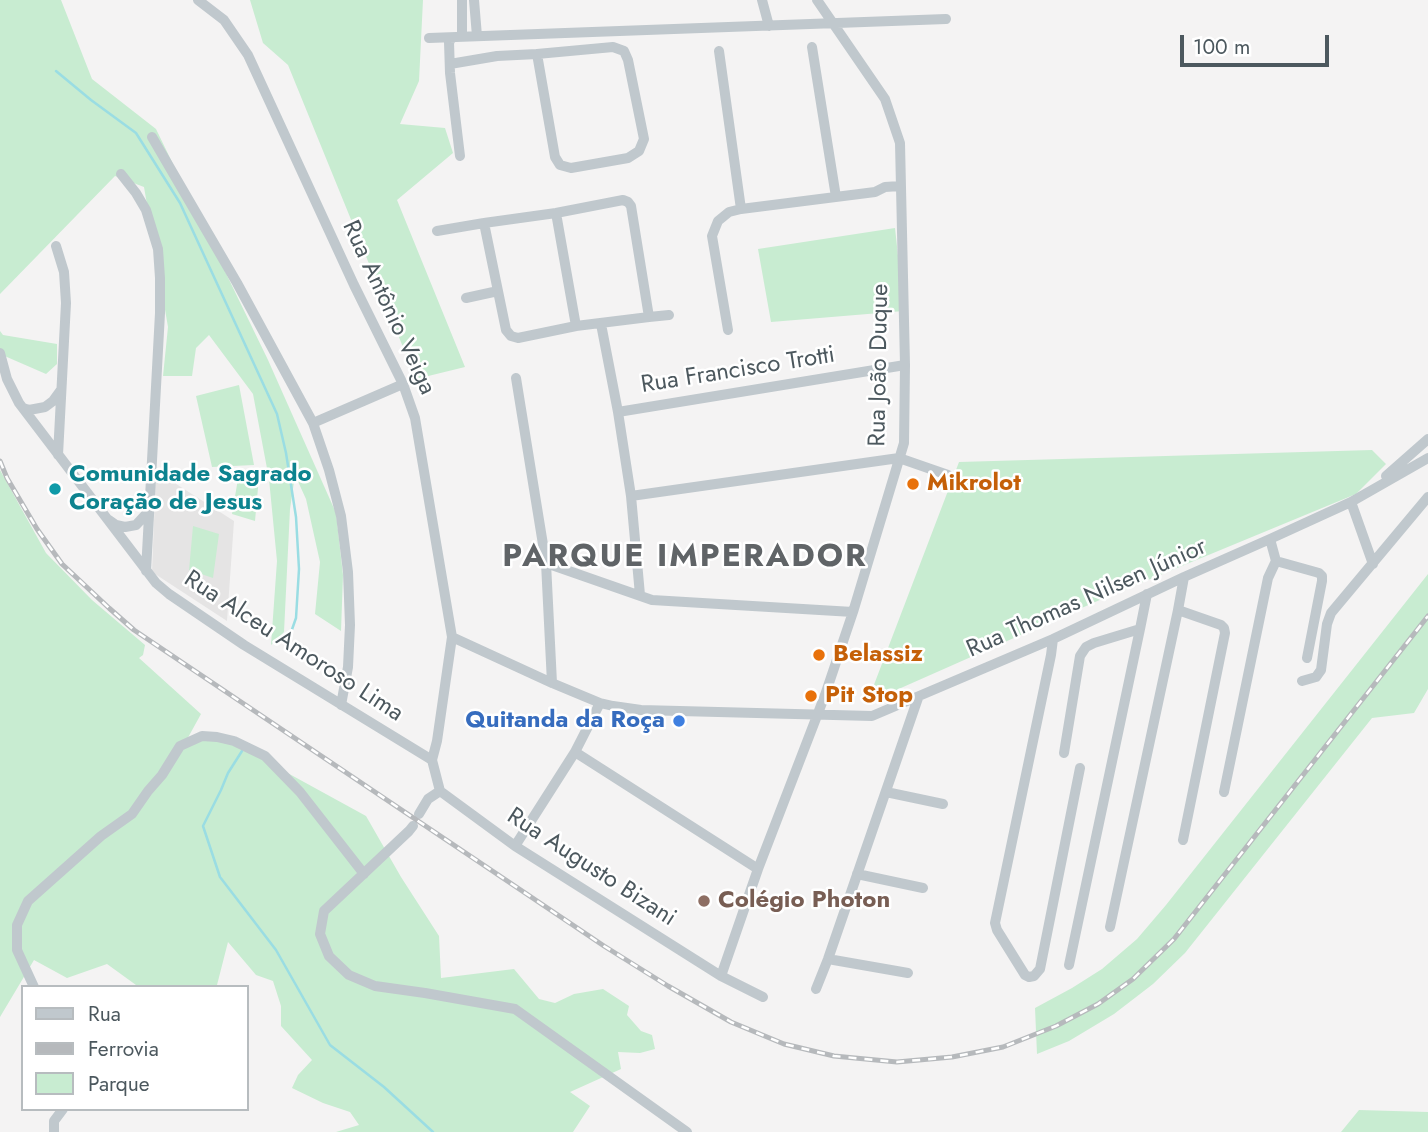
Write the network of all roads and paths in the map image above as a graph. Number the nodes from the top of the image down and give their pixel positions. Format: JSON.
{"nodes":[{"id":1,"x":198,"y":0,"type":"edge"},
{"id":2,"x":462,"y":0,"type":"edge"},
{"id":3,"x":474,"y":0,"type":"edge"},
{"id":4,"x":762,"y":0,"type":"edge"},
{"id":5,"x":817,"y":0,"type":"edge"},
{"id":6,"x":946,"y":19,"type":"dead end"},
{"id":7,"x":833,"y":24,"type":"junction"},
{"id":8,"x":769,"y":26,"type":"junction"},
{"id":9,"x":477,"y":36,"type":"junction"},
{"id":10,"x":457,"y":37,"type":"junction"},
{"id":11,"x":429,"y":38,"type":"dead end"},
{"id":12,"x":812,"y":47,"type":"dead end"},
{"id":13,"x":719,"y":51,"type":"dead end"},
{"id":14,"x":537,"y":54,"type":"junction"},
{"id":15,"x":450,"y":64,"type":"junction"},
{"id":16,"x":152,"y":137,"type":"dead end"},
{"id":17,"x":460,"y":156,"type":"dead end"},
{"id":18,"x":121,"y":174,"type":"dead end"},
{"id":19,"x":900,"y":190,"type":"junction"},
{"id":20,"x":836,"y":197,"type":"junction"},
{"id":21,"x":741,"y":209,"type":"junction"},
{"id":22,"x":556,"y":213,"type":"junction"},
{"id":23,"x":484,"y":223,"type":"junction"},
{"id":24,"x":437,"y":231,"type":"dead end"},
{"id":25,"x":56,"y":246,"type":"dead end"},
{"id":26,"x":498,"y":291,"type":"junction"},
{"id":27,"x":466,"y":298,"type":"dead end"},
{"id":28,"x":668,"y":315,"type":"dead end"},
{"id":29,"x":649,"y":317,"type":"junction"},
{"id":30,"x":601,"y":324,"type":"junction"},
{"id":31,"x":576,"y":326,"type":"junction"},
{"id":32,"x":727,"y":330,"type":"dead end"},
{"id":33,"x":0,"y":353,"type":"edge"},
{"id":34,"x":905,"y":365,"type":"junction"},
{"id":35,"x":516,"y":378,"type":"dead end"},
{"id":36,"x":403,"y":384,"type":"junction"},
{"id":37,"x":61,"y":389,"type":"junction"},
{"id":38,"x":23,"y":408,"type":"junction"},
{"id":39,"x":618,"y":412,"type":"junction"},
{"id":40,"x":313,"y":423,"type":"junction"},
{"id":41,"x":1428,"y":439,"type":"edge"},
{"id":42,"x":58,"y":455,"type":"junction"},
{"id":43,"x":900,"y":458,"type":"junction"},
{"id":44,"x":1428,"y":458,"type":"edge"},
{"id":45,"x":948,"y":475,"type":"dead end"},
{"id":46,"x":1367,"y":493,"type":"junction"},
{"id":47,"x":631,"y":496,"type":"junction"},
{"id":48,"x":1428,"y":497,"type":"edge"},
{"id":49,"x":1351,"y":502,"type":"junction"},
{"id":50,"x":149,"y":511,"type":"junction"},
{"id":51,"x":106,"y":518,"type":"junction"},
{"id":52,"x":1270,"y":539,"type":"junction"},
{"id":53,"x":1276,"y":561,"type":"junction"},
{"id":54,"x":546,"y":563,"type":"junction"},
{"id":55,"x":1373,"y":564,"type":"junction"},
{"id":56,"x":146,"y":571,"type":"junction"},
{"id":57,"x":1184,"y":577,"type":"junction"},
{"id":58,"x":1147,"y":594,"type":"junction"},
{"id":59,"x":640,"y":596,"type":"junction"},
{"id":60,"x":1178,"y":610,"type":"junction"},
{"id":61,"x":853,"y":612,"type":"junction"},
{"id":62,"x":1140,"y":629,"type":"junction"},
{"id":63,"x":452,"y":638,"type":"junction"},
{"id":64,"x":1053,"y":639,"type":"junction"},
{"id":65,"x":1307,"y":659,"type":"dead end"},
{"id":66,"x":1302,"y":681,"type":"dead end"},
{"id":67,"x":552,"y":682,"type":"junction"},
{"id":68,"x":918,"y":698,"type":"junction"},
{"id":69,"x":600,"y":703,"type":"junction"},
{"id":70,"x":341,"y":705,"type":"junction"},
{"id":71,"x":818,"y":714,"type":"junction"},
{"id":72,"x":575,"y":752,"type":"junction"},
{"id":73,"x":1064,"y":753,"type":"dead end"},
{"id":74,"x":432,"y":760,"type":"junction"},
{"id":75,"x":1080,"y":768,"type":"dead end"},
{"id":76,"x":440,"y":791,"type":"junction"},
{"id":77,"x":886,"y":792,"type":"junction"},
{"id":78,"x":1224,"y":792,"type":"dead end"},
{"id":79,"x":943,"y":804,"type":"dead end"},
{"id":80,"x":419,"y":814,"type":"dead end"},
{"id":81,"x":412,"y":826,"type":"dead end"},
{"id":82,"x":1183,"y":840,"type":"dead end"},
{"id":83,"x":515,"y":846,"type":"junction"},
{"id":84,"x":758,"y":869,"type":"junction"},
{"id":85,"x":364,"y":874,"type":"junction"},
{"id":86,"x":857,"y":874,"type":"junction"},
{"id":87,"x":923,"y":888,"type":"dead end"},
{"id":88,"x":1110,"y":927,"type":"dead end"},
{"id":89,"x":828,"y":959,"type":"junction"},
{"id":90,"x":1069,"y":965,"type":"dead end"},
{"id":91,"x":908,"y":974,"type":"dead end"},
{"id":92,"x":721,"y":976,"type":"junction"},
{"id":93,"x":33,"y":985,"type":"edge"},
{"id":94,"x":816,"y":989,"type":"dead end"},
{"id":95,"x":763,"y":997,"type":"dead end"},
{"id":96,"x":61,"y":1111,"type":"edge"},
{"id":97,"x":54,"y":1132,"type":"edge"},
{"id":98,"x":687,"y":1132,"type":"edge"}],
"edges":[{"from":1,"to":36,"type":"street","name":"Rua Antônio Veiga"},
{"from":2,"to":10,"type":"street"},
{"from":3,"to":9,"type":"street"},
{"from":4,"to":8,"type":"street"},
{"from":5,"to":7,"type":"street","name":"Rua João Duque"},
{"from":6,"to":7,"type":"street"},
{"from":7,"to":8,"type":"street"},
{"from":7,"to":19,"type":"street","name":"Rua João Duque"},
{"from":8,"to":9,"type":"street"},
{"from":9,"to":10,"type":"street"},
{"from":10,"to":11,"type":"street"},
{"from":10,"to":15,"type":"street"},
{"from":12,"to":20,"type":"street"},
{"from":13,"to":21,"type":"street"},
{"from":14,"to":14,"type":"street"},
{"from":14,"to":15,"type":"street"},
{"from":15,"to":17,"type":"street"},
{"from":16,"to":40,"type":"street"},
{"from":18,"to":50,"type":"street"},
{"from":19,"to":20,"type":"street"},
{"from":19,"to":34,"type":"street","name":"Rua João Duque"},
{"from":20,"to":21,"type":"street"},
{"from":21,"to":32,"type":"street"},
{"from":22,"to":23,"type":"street"},
{"from":22,"to":29,"type":"street"},
{"from":22,"to":31,"type":"street"},
{"from":23,"to":24,"type":"street"},
{"from":23,"to":26,"type":"street"},
{"from":25,"to":37,"type":"street"},
{"from":26,"to":27,"type":"street"},
{"from":26,"to":31,"type":"street"},
{"from":28,"to":29,"type":"street"},
{"from":29,"to":30,"type":"street"},
{"from":30,"to":31,"type":"street"},
{"from":30,"to":39,"type":"street"},
{"from":33,"to":38,"type":"street","name":"Rua Alceu Amoroso Lima"},
{"from":34,"to":39,"type":"street","name":"Rua Francisco Trotti"},
{"from":34,"to":43,"type":"street","name":"Rua João Duque"},
{"from":35,"to":54,"type":"street"},
{"from":36,"to":40,"type":"street"},
{"from":36,"to":63,"type":"street","name":"Rua Antônio Veiga"},
{"from":37,"to":38,"type":"street"},
{"from":37,"to":42,"type":"street"},
{"from":38,"to":42,"type":"street","name":"Rua Alceu Amoroso Lima"},
{"from":39,"to":47,"type":"street"},
{"from":40,"to":70,"type":"street"},
{"from":41,"to":46,"type":"street","name":"Rua Thomas Nilsen Júnior"},
{"from":42,"to":51,"type":"street","name":"Rua Alceu Amoroso Lima"},
{"from":43,"to":45,"type":"street"},
{"from":43,"to":47,"type":"street"},
{"from":43,"to":61,"type":"street","name":"Rua João Duque"},
{"from":44,"to":46,"type":"street","name":"Rua Thomas Nilsen Júnior"},
{"from":46,"to":49,"type":"street","name":"Rua Thomas Nilsen Júnior"},
{"from":47,"to":59,"type":"street"},
{"from":48,"to":55,"type":"street"},
{"from":49,"to":52,"type":"street","name":"Rua Thomas Nilsen Júnior"},
{"from":49,"to":55,"type":"street"},
{"from":50,"to":51,"type":"street"},
{"from":50,"to":56,"type":"street"},
{"from":51,"to":56,"type":"street","name":"Rua Alceu Amoroso Lima"},
{"from":52,"to":53,"type":"street"},
{"from":52,"to":57,"type":"street","name":"Rua Thomas Nilsen Júnior"},
{"from":53,"to":65,"type":"street"},
{"from":53,"to":78,"type":"street"},
{"from":54,"to":59,"type":"street"},
{"from":54,"to":67,"type":"street"},
{"from":55,"to":66,"type":"street"},
{"from":56,"to":70,"type":"street","name":"Rua Alceu Amoroso Lima"},
{"from":57,"to":58,"type":"street","name":"Rua Thomas Nilsen Júnior"},
{"from":57,"to":60,"type":"street"},
{"from":58,"to":62,"type":"street"},
{"from":58,"to":64,"type":"street","name":"Rua Thomas Nilsen Júnior"},
{"from":59,"to":61,"type":"street"},
{"from":60,"to":82,"type":"street"},
{"from":60,"to":88,"type":"street"},
{"from":61,"to":71,"type":"street","name":"Rua João Duque"},
{"from":62,"to":73,"type":"street"},
{"from":62,"to":90,"type":"street"},
{"from":63,"to":67,"type":"street","name":"Rua Thomas Nilsen Júnior"},
{"from":63,"to":74,"type":"street","name":"Rua Antônio Veiga"},
{"from":64,"to":68,"type":"street","name":"Rua Thomas Nilsen Júnior"},
{"from":64,"to":75,"type":"street"},
{"from":67,"to":69,"type":"street","name":"Rua Thomas Nilsen Júnior"},
{"from":68,"to":71,"type":"street","name":"Rua Thomas Nilsen Júnior"},
{"from":68,"to":77,"type":"street"},
{"from":69,"to":71,"type":"street","name":"Rua Thomas Nilsen Júnior"},
{"from":69,"to":72,"type":"street"},
{"from":70,"to":74,"type":"street","name":"Rua Alceu Amoroso Lima"},
{"from":71,"to":84,"type":"street","name":"Rua João Duque"},
{"from":72,"to":83,"type":"street"},
{"from":72,"to":84,"type":"street"},
{"from":74,"to":76,"type":"street","name":"Rua Antônio Veiga"},
{"from":76,"to":80,"type":"street"},
{"from":76,"to":83,"type":"street","name":"Rua Augusto Bizani"},
{"from":77,"to":79,"type":"street"},
{"from":77,"to":86,"type":"street"},
{"from":81,"to":85,"type":"street"},
{"from":83,"to":92,"type":"street","name":"Rua Augusto Bizani"},
{"from":84,"to":92,"type":"street","name":"Rua João Duque"},
{"from":85,"to":93,"type":"street"},
{"from":85,"to":98,"type":"street"},
{"from":86,"to":87,"type":"street"},
{"from":86,"to":89,"type":"street"},
{"from":89,"to":91,"type":"street"},
{"from":89,"to":94,"type":"street"},
{"from":92,"to":95,"type":"street","name":"Rua Augusto Bizani"},
{"from":96,"to":97,"type":"street"}]}
